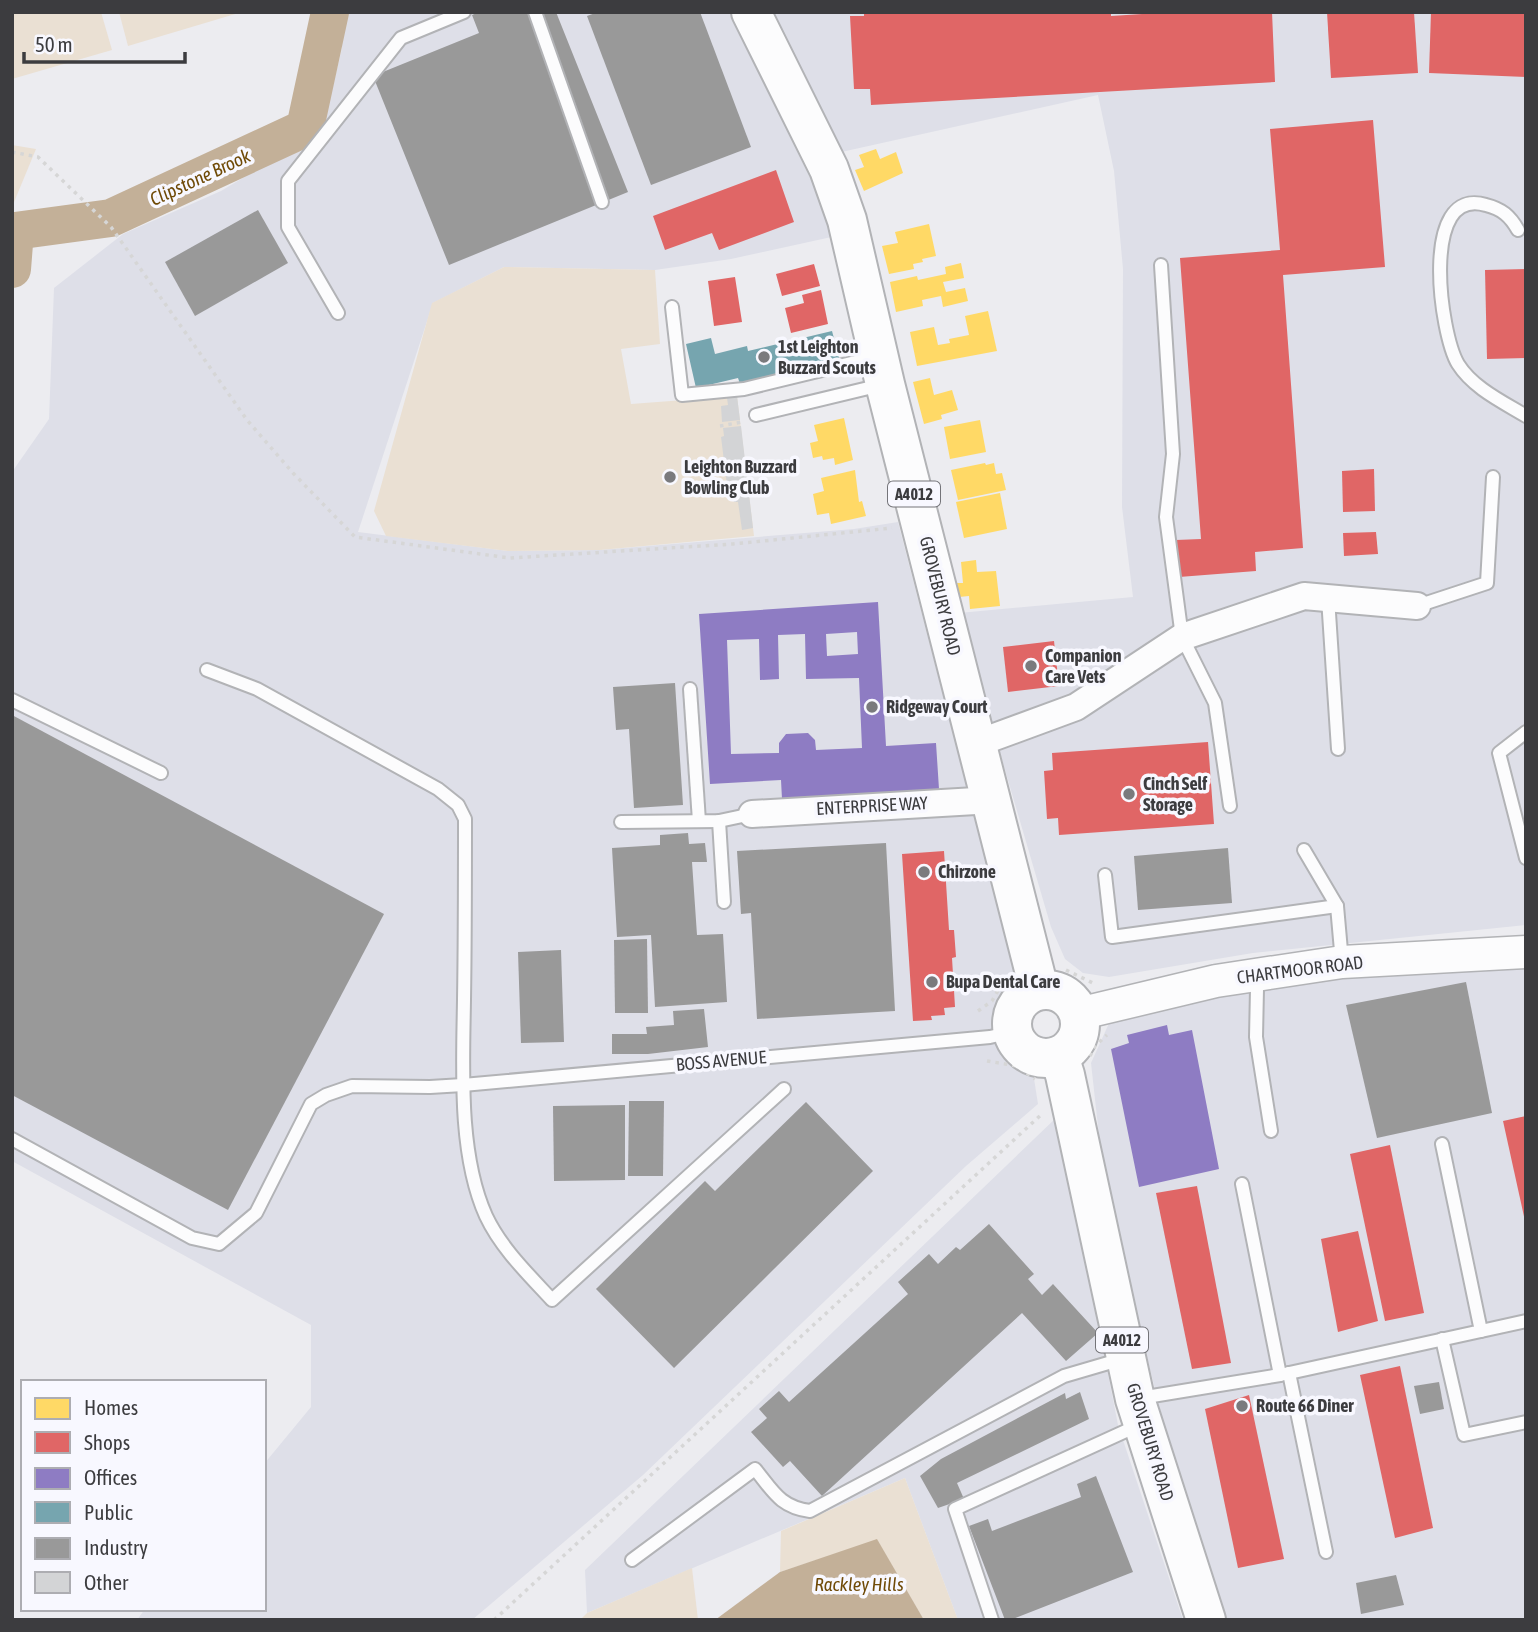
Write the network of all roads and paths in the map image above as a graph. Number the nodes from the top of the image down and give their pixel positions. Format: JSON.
{"nodes":[{"id":1,"x":464,"y":12,"type":"edge"},
{"id":2,"x":535,"y":12,"type":"edge"},
{"id":3,"x":751,"y":12,"type":"edge"},
{"id":4,"x":12,"y":152,"type":"edge"},
{"id":5,"x":602,"y":202,"type":"dead end"},
{"id":6,"x":1518,"y":230,"type":"dead end"},
{"id":7,"x":1161,"y":265,"type":"dead end"},
{"id":8,"x":672,"y":307,"type":"dead end"},
{"id":9,"x":338,"y":313,"type":"dead end"},
{"id":10,"x":881,"y":370,"type":"junction"},
{"id":11,"x":756,"y":415,"type":"dead end"},
{"id":12,"x":1526,"y":416,"type":"edge"},
{"id":13,"x":740,"y":423,"type":"dead end"},
{"id":14,"x":720,"y":426,"type":"dead end"},
{"id":15,"x":1493,"y":477,"type":"dead end"},
{"id":16,"x":922,"y":525,"type":"junction"},
{"id":17,"x":1328,"y":598,"type":"junction"},
{"id":18,"x":1417,"y":606,"type":"joint"},
{"id":19,"x":1182,"y":637,"type":"junction"},
{"id":20,"x":207,"y":670,"type":"dead end"},
{"id":21,"x":690,"y":689,"type":"dead end"},
{"id":22,"x":12,"y":700,"type":"edge"},
{"id":23,"x":1526,"y":732,"type":"edge"},
{"id":24,"x":978,"y":743,"type":"junction"},
{"id":25,"x":1338,"y":749,"type":"dead end"},
{"id":26,"x":162,"y":773,"type":"dead end"},
{"id":27,"x":993,"y":800,"type":"junction"},
{"id":28,"x":1230,"y":806,"type":"dead end"},
{"id":29,"x":752,"y":814,"type":"joint"},
{"id":30,"x":699,"y":821,"type":"junction"},
{"id":31,"x":719,"y":821,"type":"junction"},
{"id":32,"x":621,"y":822,"type":"dead end"},
{"id":33,"x":1304,"y":850,"type":"dead end"},
{"id":34,"x":1525,"y":850,"type":"edge"},
{"id":35,"x":1105,"y":875,"type":"dead end"},
{"id":36,"x":724,"y":902,"type":"dead end"},
{"id":37,"x":1337,"y":906,"type":"junction"},
{"id":38,"x":1526,"y":952,"type":"edge"},
{"id":39,"x":1342,"y":962,"type":"junction"},
{"id":40,"x":1255,"y":975,"type":"junction"},
{"id":41,"x":1039,"y":989,"type":"junction"},
{"id":42,"x":1078,"y":1014,"type":"junction"},
{"id":43,"x":1112,"y":1031,"type":"dead end"},
{"id":44,"x":1012,"y":1032,"type":"junction"},
{"id":45,"x":987,"y":1061,"type":"dead end"},
{"id":46,"x":1062,"y":1069,"type":"junction"},
{"id":47,"x":463,"y":1085,"type":"junction"},
{"id":48,"x":783,"y":1089,"type":"dead end"},
{"id":49,"x":1047,"y":1110,"type":"dead end"},
{"id":50,"x":1271,"y":1131,"type":"dead end"},
{"id":51,"x":12,"y":1139,"type":"edge"},
{"id":52,"x":1442,"y":1144,"type":"dead end"},
{"id":53,"x":1242,"y":1184,"type":"dead end"},
{"id":54,"x":1526,"y":1321,"type":"edge"},
{"id":55,"x":1481,"y":1331,"type":"junction"},
{"id":56,"x":1441,"y":1339,"type":"junction"},
{"id":57,"x":1126,"y":1358,"type":"junction"},
{"id":58,"x":1285,"y":1374,"type":"junction"},
{"id":59,"x":1139,"y":1411,"type":"junction"},
{"id":60,"x":1526,"y":1422,"type":"edge"},
{"id":61,"x":1326,"y":1552,"type":"dead end"},
{"id":62,"x":632,"y":1560,"type":"dead end"},
{"id":63,"x":494,"y":1620,"type":"edge"},
{"id":64,"x":992,"y":1620,"type":"edge"},
{"id":65,"x":1206,"y":1620,"type":"edge"}],
"edges":[{"from":1,"to":9,"type":"lane"},
{"from":2,"to":5,"type":"lane"},
{"from":3,"to":10,"type":"main road","name":"GROVEBURY ROAD","number":"A4012"},
{"from":4,"to":16,"type":"path"},
{"from":6,"to":12,"type":"lane"},
{"from":7,"to":19,"type":"lane"},
{"from":8,"to":10,"type":"lane"},
{"from":10,"to":11,"type":"lane"},
{"from":10,"to":16,"type":"main road","name":"GROVEBURY ROAD","number":"A4012"},
{"from":13,"to":14,"type":"path"},
{"from":15,"to":18,"type":"lane"},
{"from":16,"to":24,"type":"main road","name":"GROVEBURY ROAD","number":"A4012"},
{"from":17,"to":18,"type":"street"},
{"from":17,"to":19,"type":"street"},
{"from":17,"to":25,"type":"lane"},
{"from":19,"to":24,"type":"street"},
{"from":19,"to":28,"type":"lane"},
{"from":20,"to":47,"type":"lane"},
{"from":21,"to":30,"type":"lane"},
{"from":22,"to":26,"type":"lane"},
{"from":23,"to":34,"type":"lane"},
{"from":24,"to":27,"type":"main road","name":"GROVEBURY ROAD","number":"A4012"},
{"from":27,"to":29,"type":"street","name":"ENTERPRISE WAY"},
{"from":27,"to":41,"type":"main road","name":"GROVEBURY ROAD","number":"A4012"},
{"from":29,"to":31,"type":"lane"},
{"from":30,"to":31,"type":"lane"},
{"from":30,"to":32,"type":"lane"},
{"from":31,"to":36,"type":"lane"},
{"from":33,"to":37,"type":"lane"},
{"from":35,"to":37,"type":"lane"},
{"from":37,"to":39,"type":"lane"},
{"from":38,"to":39,"type":"street","name":"CHARTMOOR ROAD"},
{"from":39,"to":40,"type":"street","name":"CHARTMOOR ROAD"},
{"from":40,"to":42,"type":"street","name":"CHARTMOOR ROAD"},
{"from":40,"to":50,"type":"lane"},
{"from":41,"to":42,"type":"main road"},
{"from":41,"to":44,"type":"main road"},
{"from":42,"to":46,"type":"main road"},
{"from":43,"to":46,"type":"path"},
{"from":44,"to":46,"type":"main road"},
{"from":44,"to":47,"type":"lane","name":"BOSS AVENUE"},
{"from":45,"to":46,"type":"path"},
{"from":46,"to":57,"type":"main road","name":"GROVEBURY ROAD","number":"A4012"},
{"from":47,"to":48,"type":"lane"},
{"from":47,"to":51,"type":"lane","name":"BOSS AVENUE"},
{"from":49,"to":63,"type":"path"},
{"from":52,"to":55,"type":"lane"},
{"from":53,"to":58,"type":"lane"},
{"from":54,"to":55,"type":"lane"},
{"from":55,"to":56,"type":"lane"},
{"from":56,"to":58,"type":"lane"},
{"from":56,"to":60,"type":"lane"},
{"from":57,"to":59,"type":"main road","name":"GROVEBURY ROAD","number":"A4012"},
{"from":57,"to":62,"type":"lane"},
{"from":58,"to":59,"type":"lane"},
{"from":58,"to":61,"type":"lane"},
{"from":59,"to":64,"type":"lane"},
{"from":59,"to":65,"type":"main road","name":"GROVEBURY ROAD","number":"A4012"}]}
